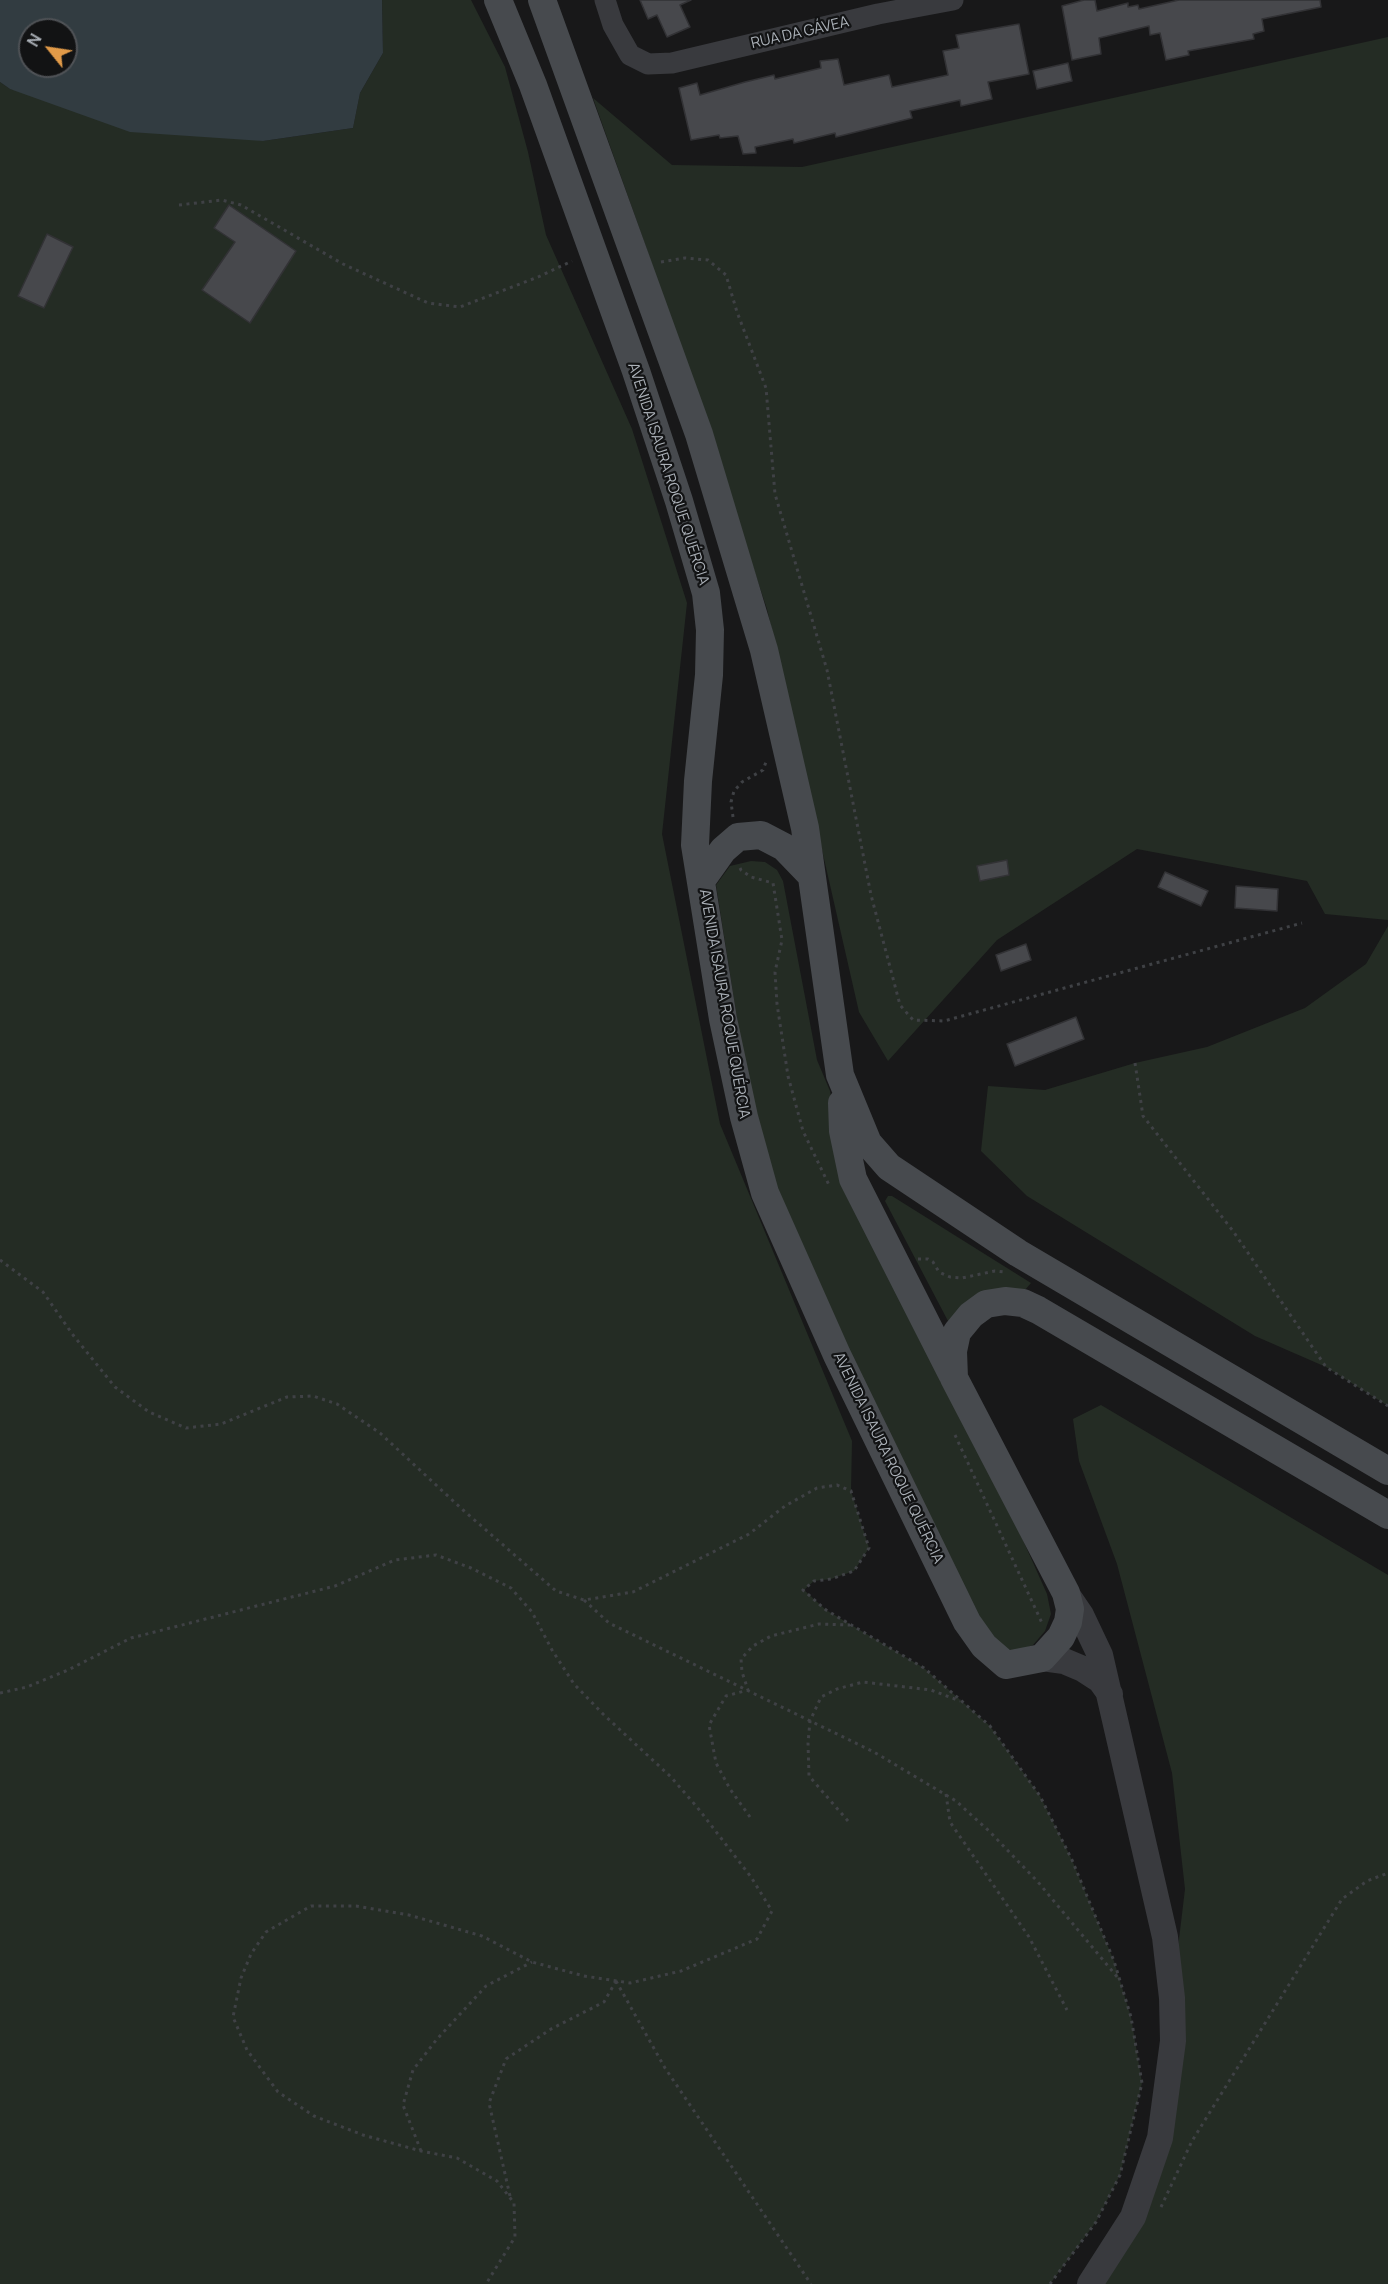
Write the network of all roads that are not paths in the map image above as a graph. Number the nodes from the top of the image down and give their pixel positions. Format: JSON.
{"nodes":[{"id":1,"x":498,"y":0,"type":"edge"},
{"id":2,"x":605,"y":0,"type":"edge"},
{"id":3,"x":953,"y":0,"type":"edge"},
{"id":4,"x":545,"y":4,"type":"edge"},
{"id":5,"x":810,"y":874,"type":"junction"},
{"id":6,"x":701,"y":881,"type":"junction"},
{"id":7,"x":840,"y":1075,"type":"junction"},
{"id":8,"x":954,"y":1378,"type":"junction"},
{"id":9,"x":1388,"y":1471,"type":"edge"},
{"id":10,"x":1388,"y":1515,"type":"edge"},
{"id":11,"x":1066,"y":1593,"type":"junction"},
{"id":12,"x":1042,"y":1658,"type":"junction"},
{"id":13,"x":1110,"y":1694,"type":"junction"},
{"id":14,"x":1090,"y":2284,"type":"edge"}],
"edges":[{"from":1,"to":6,"type":"main road","name":"AVENIDA ISAURA ROQUE QUÉRCIA"},
{"from":2,"to":3,"type":"street","name":"RUA DA GÁVEA"},
{"from":4,"to":5,"type":"main road"},
{"from":5,"to":6,"type":"main road"},
{"from":5,"to":7,"type":"main road"},
{"from":6,"to":12,"type":"main road","name":"AVENIDA ISAURA ROQUE QUÉRCIA"},
{"from":7,"to":8,"type":"main road"},
{"from":7,"to":9,"type":"main road"},
{"from":8,"to":10,"type":"main road"},
{"from":8,"to":11,"type":"main road"},
{"from":11,"to":12,"type":"main road"},
{"from":11,"to":13,"type":"street"},
{"from":12,"to":13,"type":"street"},
{"from":13,"to":14,"type":"street"}]}
